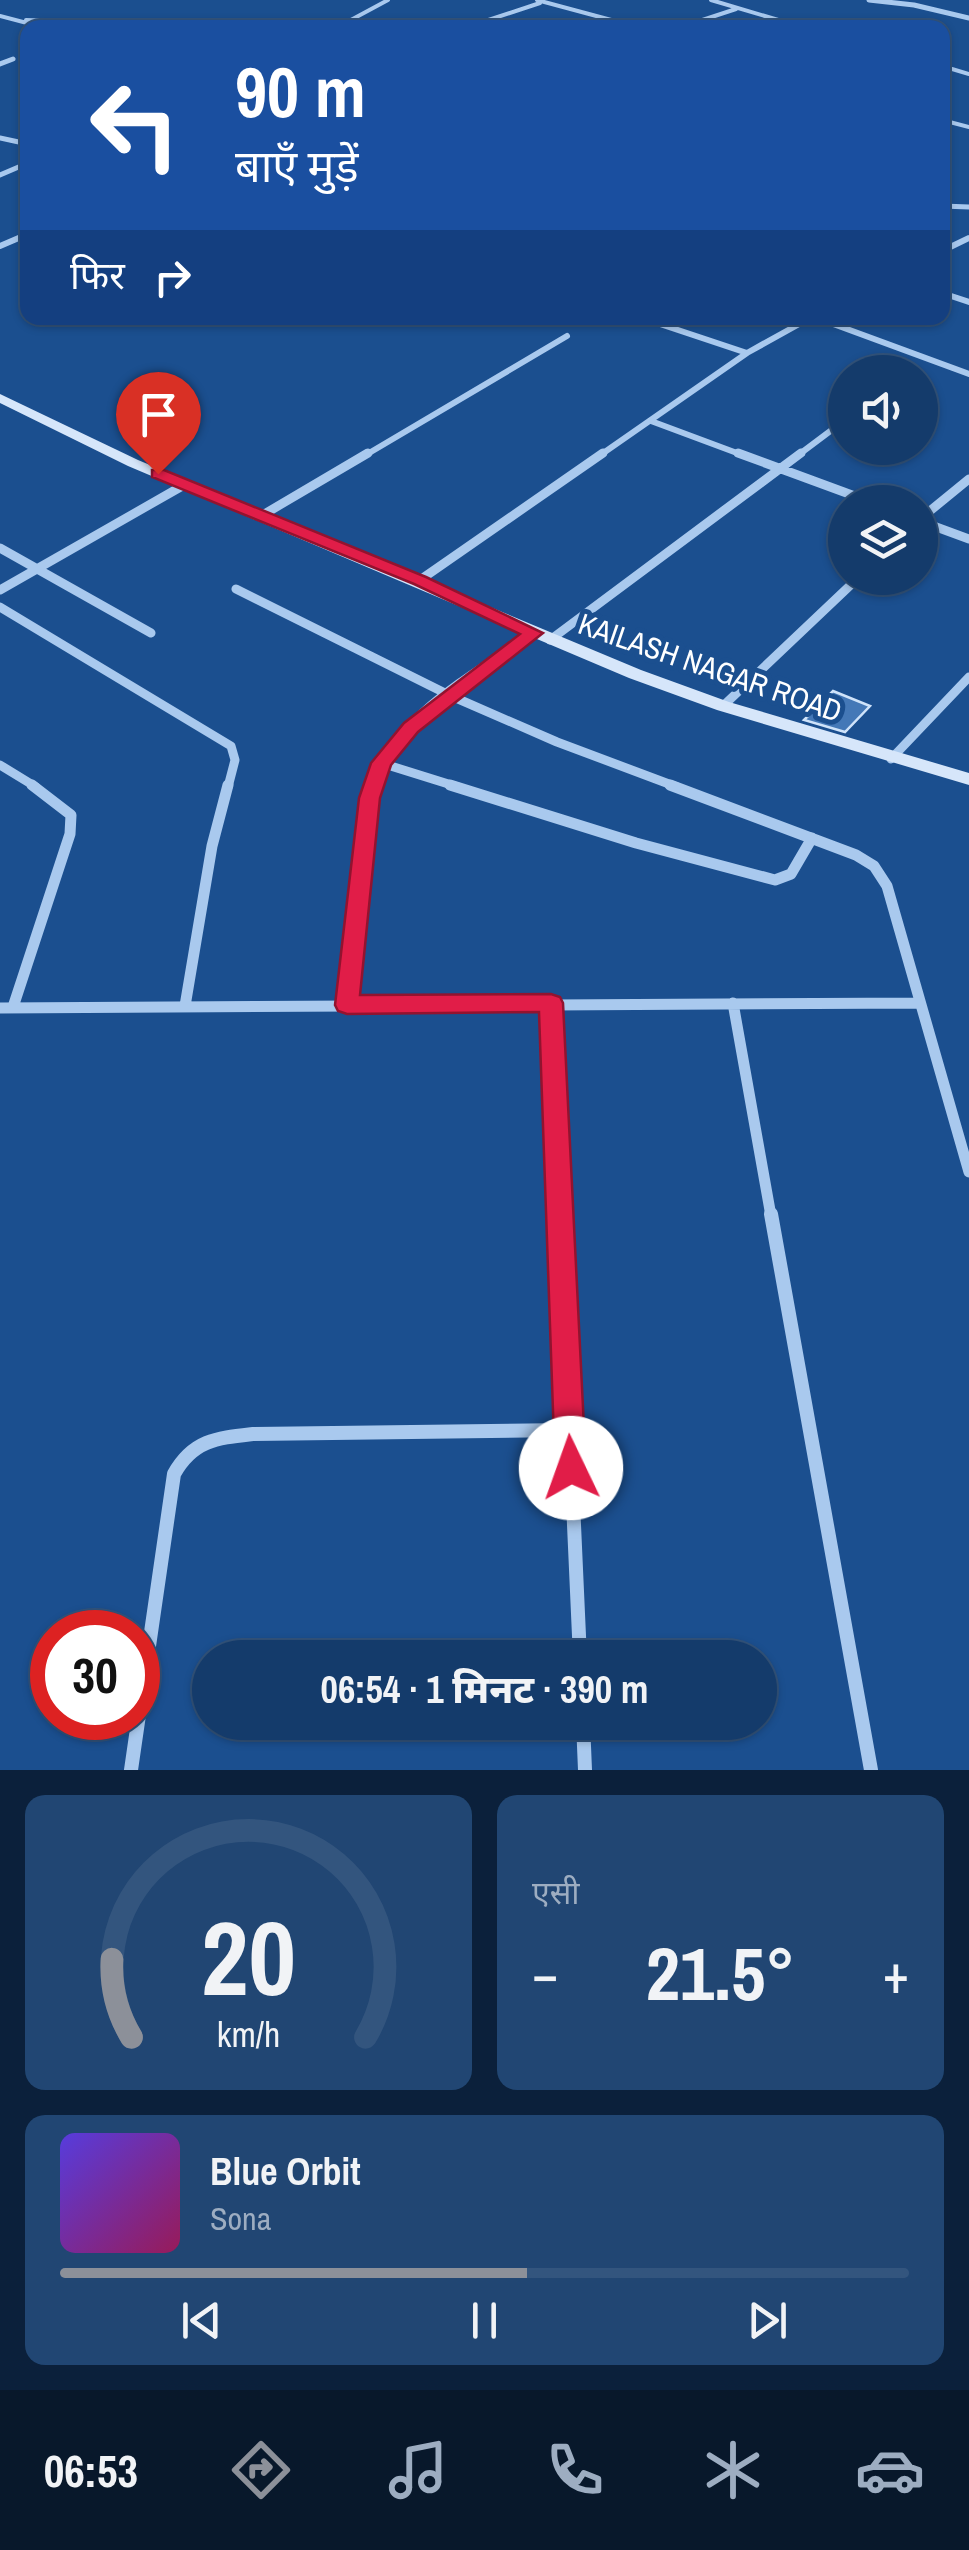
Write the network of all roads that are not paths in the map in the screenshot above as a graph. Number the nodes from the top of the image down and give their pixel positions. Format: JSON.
{"nodes":[{"id":1,"x":388,"y":0,"type":"edge"},
{"id":2,"x":537,"y":0,"type":"edge"},
{"id":3,"x":711,"y":0,"type":"edge"},
{"id":4,"x":868,"y":0,"type":"edge"},
{"id":5,"x":544,"y":2,"type":"edge"},
{"id":6,"x":736,"y":8,"type":"junction"},
{"id":7,"x":0,"y":16,"type":"edge"},
{"id":8,"x":969,"y":18,"type":"edge"},
{"id":9,"x":26,"y":20,"type":"edge"},
{"id":10,"x":351,"y":20,"type":"edge"},
{"id":11,"x":489,"y":20,"type":"edge"},
{"id":12,"x":611,"y":20,"type":"edge"},
{"id":13,"x":701,"y":20,"type":"edge"},
{"id":14,"x":777,"y":20,"type":"edge"},
{"id":15,"x":13,"y":59,"type":"dead end"},
{"id":16,"x":0,"y":64,"type":"edge"},
{"id":17,"x":663,"y":325,"type":"edge"},
{"id":18,"x":801,"y":325,"type":"edge"},
{"id":19,"x":833,"y":325,"type":"edge"},
{"id":20,"x":567,"y":336,"type":"dead end"},
{"id":21,"x":747,"y":353,"type":"junction"},
{"id":22,"x":969,"y":374,"type":"edge"},
{"id":23,"x":0,"y":398,"type":"edge"},
{"id":24,"x":650,"y":421,"type":"junction"},
{"id":25,"x":828,"y":433,"type":"edge"},
{"id":26,"x":780,"y":468,"type":"junction"},
{"id":27,"x":969,"y":479,"type":"edge"},
{"id":28,"x":184,"y":484,"type":"junction"},
{"id":29,"x":828,"y":486,"type":"edge"},
{"id":30,"x":938,"y":505,"type":"edge"},
{"id":31,"x":261,"y":516,"type":"junction"},
{"id":32,"x":938,"y":527,"type":"edge"},
{"id":33,"x":969,"y":540,"type":"edge"},
{"id":34,"x":0,"y":548,"type":"edge"},
{"id":35,"x":37,"y":569,"type":"junction"},
{"id":36,"x":420,"y":580,"type":"junction"},
{"id":37,"x":236,"y":589,"type":"dead end"},
{"id":38,"x":0,"y":590,"type":"edge"},
{"id":39,"x":840,"y":595,"type":"edge"},
{"id":40,"x":0,"y":607,"type":"edge"},
{"id":41,"x":152,"y":633,"type":"dead end"},
{"id":42,"x":533,"y":633,"type":"junction"},
{"id":43,"x":550,"y":640,"type":"junction"},
{"id":44,"x":969,"y":676,"type":"edge"},
{"id":45,"x":449,"y":695,"type":"junction"},
{"id":46,"x":723,"y":706,"type":"junction"},
{"id":47,"x":891,"y":759,"type":"junction"},
{"id":48,"x":382,"y":763,"type":"junction"},
{"id":49,"x":0,"y":765,"type":"edge"},
{"id":50,"x":969,"y":779,"type":"edge"},
{"id":51,"x":812,"y":838,"type":"junction"},
{"id":52,"x":551,"y":1003,"type":"junction"},
{"id":53,"x":733,"y":1003,"type":"junction"},
{"id":54,"x":920,"y":1003,"type":"junction"},
{"id":55,"x":347,"y":1005,"type":"junction"},
{"id":56,"x":185,"y":1006,"type":"junction"},
{"id":57,"x":0,"y":1008,"type":"edge"},
{"id":58,"x":14,"y":1008,"type":"junction"},
{"id":59,"x":969,"y":1172,"type":"edge"},
{"id":60,"x":569,"y":1430,"type":"junction"},
{"id":61,"x":579,"y":1640,"type":"edge"},
{"id":62,"x":584,"y":1740,"type":"edge"},
{"id":63,"x":131,"y":1770,"type":"edge"},
{"id":64,"x":585,"y":1770,"type":"edge"},
{"id":65,"x":871,"y":1770,"type":"edge"}],
"edges":[{"from":1,"to":10,"type":"lane"},
{"from":2,"to":5,"type":"lane"},
{"from":3,"to":6,"type":"lane"},
{"from":4,"to":8,"type":"street"},
{"from":5,"to":11,"type":"lane"},
{"from":5,"to":12,"type":"lane"},
{"from":6,"to":13,"type":"lane"},
{"from":6,"to":14,"type":"lane"},
{"from":7,"to":9,"type":"lane"},
{"from":15,"to":16,"type":"street"},
{"from":17,"to":21,"type":"street"},
{"from":18,"to":21,"type":"street"},
{"from":19,"to":22,"type":"street"},
{"from":20,"to":31,"type":"street"},
{"from":21,"to":24,"type":"street"},
{"from":23,"to":28,"type":"street","name":"KAILASH NAGAR ROAD"},
{"from":24,"to":26,"type":"street"},
{"from":24,"to":36,"type":"street"},
{"from":25,"to":26,"type":"street"},
{"from":26,"to":29,"type":"street"},
{"from":26,"to":43,"type":"street"},
{"from":27,"to":30,"type":"street"},
{"from":28,"to":31,"type":"street","name":"KAILASH NAGAR ROAD"},
{"from":28,"to":35,"type":"street"},
{"from":31,"to":36,"type":"street","name":"KAILASH NAGAR ROAD"},
{"from":32,"to":33,"type":"street"},
{"from":34,"to":35,"type":"street"},
{"from":35,"to":38,"type":"street"},
{"from":35,"to":41,"type":"street"},
{"from":36,"to":42,"type":"street","name":"KAILASH NAGAR ROAD"},
{"from":37,"to":45,"type":"street"},
{"from":39,"to":46,"type":"street"},
{"from":40,"to":56,"type":"street"},
{"from":42,"to":43,"type":"street","name":"KAILASH NAGAR ROAD"},
{"from":42,"to":45,"type":"street"},
{"from":43,"to":46,"type":"street","name":"KAILASH NAGAR ROAD"},
{"from":44,"to":47,"type":"street"},
{"from":45,"to":48,"type":"street"},
{"from":45,"to":51,"type":"street"},
{"from":46,"to":47,"type":"street","name":"KAILASH NAGAR ROAD"},
{"from":47,"to":50,"type":"street","name":"KAILASH NAGAR ROAD"},
{"from":48,"to":51,"type":"street"},
{"from":48,"to":55,"type":"street"},
{"from":49,"to":58,"type":"street"},
{"from":51,"to":54,"type":"street"},
{"from":52,"to":53,"type":"street"},
{"from":52,"to":55,"type":"street"},
{"from":52,"to":60,"type":"street"},
{"from":53,"to":54,"type":"street"},
{"from":53,"to":65,"type":"street"},
{"from":54,"to":59,"type":"street"},
{"from":55,"to":56,"type":"street"},
{"from":56,"to":58,"type":"street"},
{"from":57,"to":58,"type":"street"},
{"from":60,"to":61,"type":"street"},
{"from":60,"to":63,"type":"street"},
{"from":62,"to":64,"type":"street"}]}
